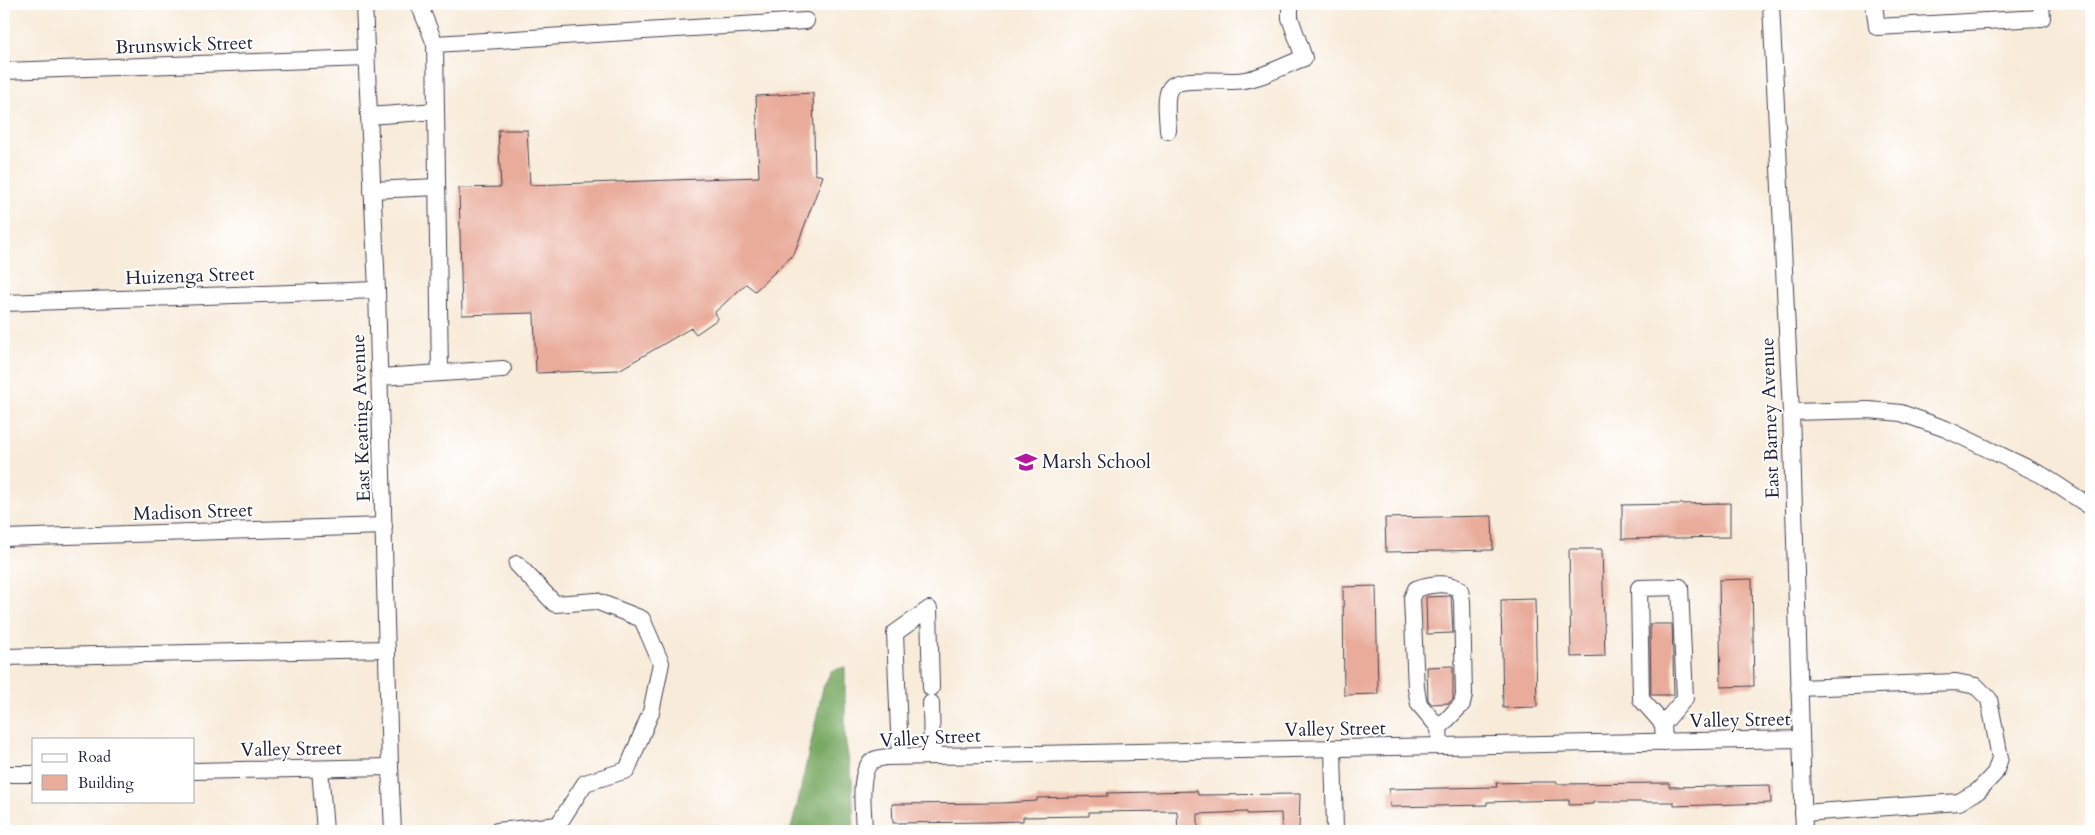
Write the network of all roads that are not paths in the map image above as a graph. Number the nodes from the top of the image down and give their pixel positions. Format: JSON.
{"nodes":[{"id":1,"x":364,"y":4,"type":"edge"},
{"id":2,"x":419,"y":4,"type":"edge"},
{"id":3,"x":1290,"y":4,"type":"edge"},
{"id":4,"x":1772,"y":4,"type":"edge"},
{"id":5,"x":1874,"y":4,"type":"edge"},
{"id":6,"x":2042,"y":4,"type":"edge"},
{"id":7,"x":806,"y":21,"type":"dead end"},
{"id":8,"x":434,"y":44,"type":"junction"},
{"id":9,"x":366,"y":58,"type":"junction"},
{"id":10,"x":4,"y":72,"type":"edge"},
{"id":11,"x":436,"y":111,"type":"junction"},
{"id":12,"x":369,"y":116,"type":"junction"},
{"id":13,"x":1168,"y":131,"type":"dead end"},
{"id":14,"x":437,"y":186,"type":"junction"},
{"id":15,"x":372,"y":190,"type":"junction"},
{"id":16,"x":377,"y":290,"type":"junction"},
{"id":17,"x":4,"y":303,"type":"edge"},
{"id":18,"x":503,"y":369,"type":"dead end"},
{"id":19,"x":440,"y":373,"type":"junction"},
{"id":20,"x":380,"y":377,"type":"junction"},
{"id":21,"x":1791,"y":412,"type":"junction"},
{"id":22,"x":2091,"y":507,"type":"edge"},
{"id":23,"x":384,"y":526,"type":"junction"},
{"id":24,"x":4,"y":538,"type":"edge"},
{"id":25,"x":517,"y":564,"type":"dead end"},
{"id":26,"x":387,"y":649,"type":"junction"},
{"id":27,"x":4,"y":657,"type":"edge"},
{"id":28,"x":1799,"y":688,"type":"junction"},
{"id":29,"x":1664,"y":724,"type":"junction"},
{"id":30,"x":1439,"y":728,"type":"junction"},
{"id":31,"x":1801,"y":739,"type":"junction"},
{"id":32,"x":1664,"y":742,"type":"junction"},
{"id":33,"x":1440,"y":746,"type":"junction"},
{"id":34,"x":1333,"y":749,"type":"junction"},
{"id":35,"x":900,"y":756,"type":"junction"},
{"id":36,"x":932,"y":756,"type":"junction"},
{"id":37,"x":390,"y":768,"type":"junction"},
{"id":38,"x":320,"y":769,"type":"junction"},
{"id":39,"x":195,"y":771,"type":"edge"},
{"id":40,"x":4,"y":774,"type":"edge"},
{"id":41,"x":32,"y":774,"type":"edge"},
{"id":42,"x":1804,"y":813,"type":"junction"},
{"id":43,"x":325,"y":831,"type":"edge"},
{"id":44,"x":393,"y":831,"type":"edge"},
{"id":45,"x":497,"y":831,"type":"edge"},
{"id":46,"x":864,"y":831,"type":"edge"},
{"id":47,"x":1335,"y":831,"type":"edge"},
{"id":48,"x":1804,"y":831,"type":"edge"}],
"edges":[{"from":1,"to":9,"type":"street","name":"East Keating Avenue"},
{"from":2,"to":8,"type":"street"},
{"from":3,"to":13,"type":"street"},
{"from":4,"to":21,"type":"street","name":"East Barney Avenue"},
{"from":5,"to":6,"type":"street"},
{"from":7,"to":8,"type":"street"},
{"from":8,"to":11,"type":"street"},
{"from":9,"to":10,"type":"street","name":"Brunswick Street"},
{"from":9,"to":12,"type":"street","name":"East Keating Avenue"},
{"from":11,"to":12,"type":"street"},
{"from":11,"to":14,"type":"street"},
{"from":12,"to":15,"type":"street","name":"East Keating Avenue"},
{"from":14,"to":15,"type":"street"},
{"from":14,"to":19,"type":"street"},
{"from":15,"to":16,"type":"street","name":"East Keating Avenue"},
{"from":16,"to":17,"type":"street","name":"Huizenga Street"},
{"from":16,"to":20,"type":"street","name":"East Keating Avenue"},
{"from":18,"to":19,"type":"street"},
{"from":19,"to":20,"type":"street"},
{"from":20,"to":23,"type":"street","name":"East Keating Avenue"},
{"from":21,"to":22,"type":"street"},
{"from":21,"to":28,"type":"street","name":"East Barney Avenue"},
{"from":23,"to":24,"type":"street","name":"Madison Street"},
{"from":23,"to":26,"type":"street","name":"East Keating Avenue"},
{"from":25,"to":45,"type":"street"},
{"from":26,"to":27,"type":"street"},
{"from":26,"to":37,"type":"street","name":"East Keating Avenue"},
{"from":28,"to":31,"type":"street","name":"East Barney Avenue"},
{"from":28,"to":42,"type":"street"},
{"from":29,"to":29,"type":"street"},
{"from":29,"to":32,"type":"street"},
{"from":30,"to":30,"type":"street"},
{"from":30,"to":33,"type":"street"},
{"from":31,"to":32,"type":"street","name":"Valley Street"},
{"from":31,"to":42,"type":"street","name":"East Barney Avenue"},
{"from":32,"to":33,"type":"street","name":"Valley Street"},
{"from":33,"to":34,"type":"street","name":"Valley Street"},
{"from":34,"to":36,"type":"street","name":"Valley Street"},
{"from":34,"to":47,"type":"street"},
{"from":35,"to":36,"type":"street","name":"Valley Street"},
{"from":35,"to":36,"type":"street"},
{"from":35,"to":46,"type":"street","name":"Valley Street"},
{"from":37,"to":38,"type":"street","name":"Valley Street"},
{"from":37,"to":44,"type":"street","name":"East Keating Avenue"},
{"from":38,"to":39,"type":"street","name":"Valley Street"},
{"from":38,"to":43,"type":"street"},
{"from":40,"to":41,"type":"street"},
{"from":42,"to":48,"type":"street","name":"East Barney Avenue"}]}
